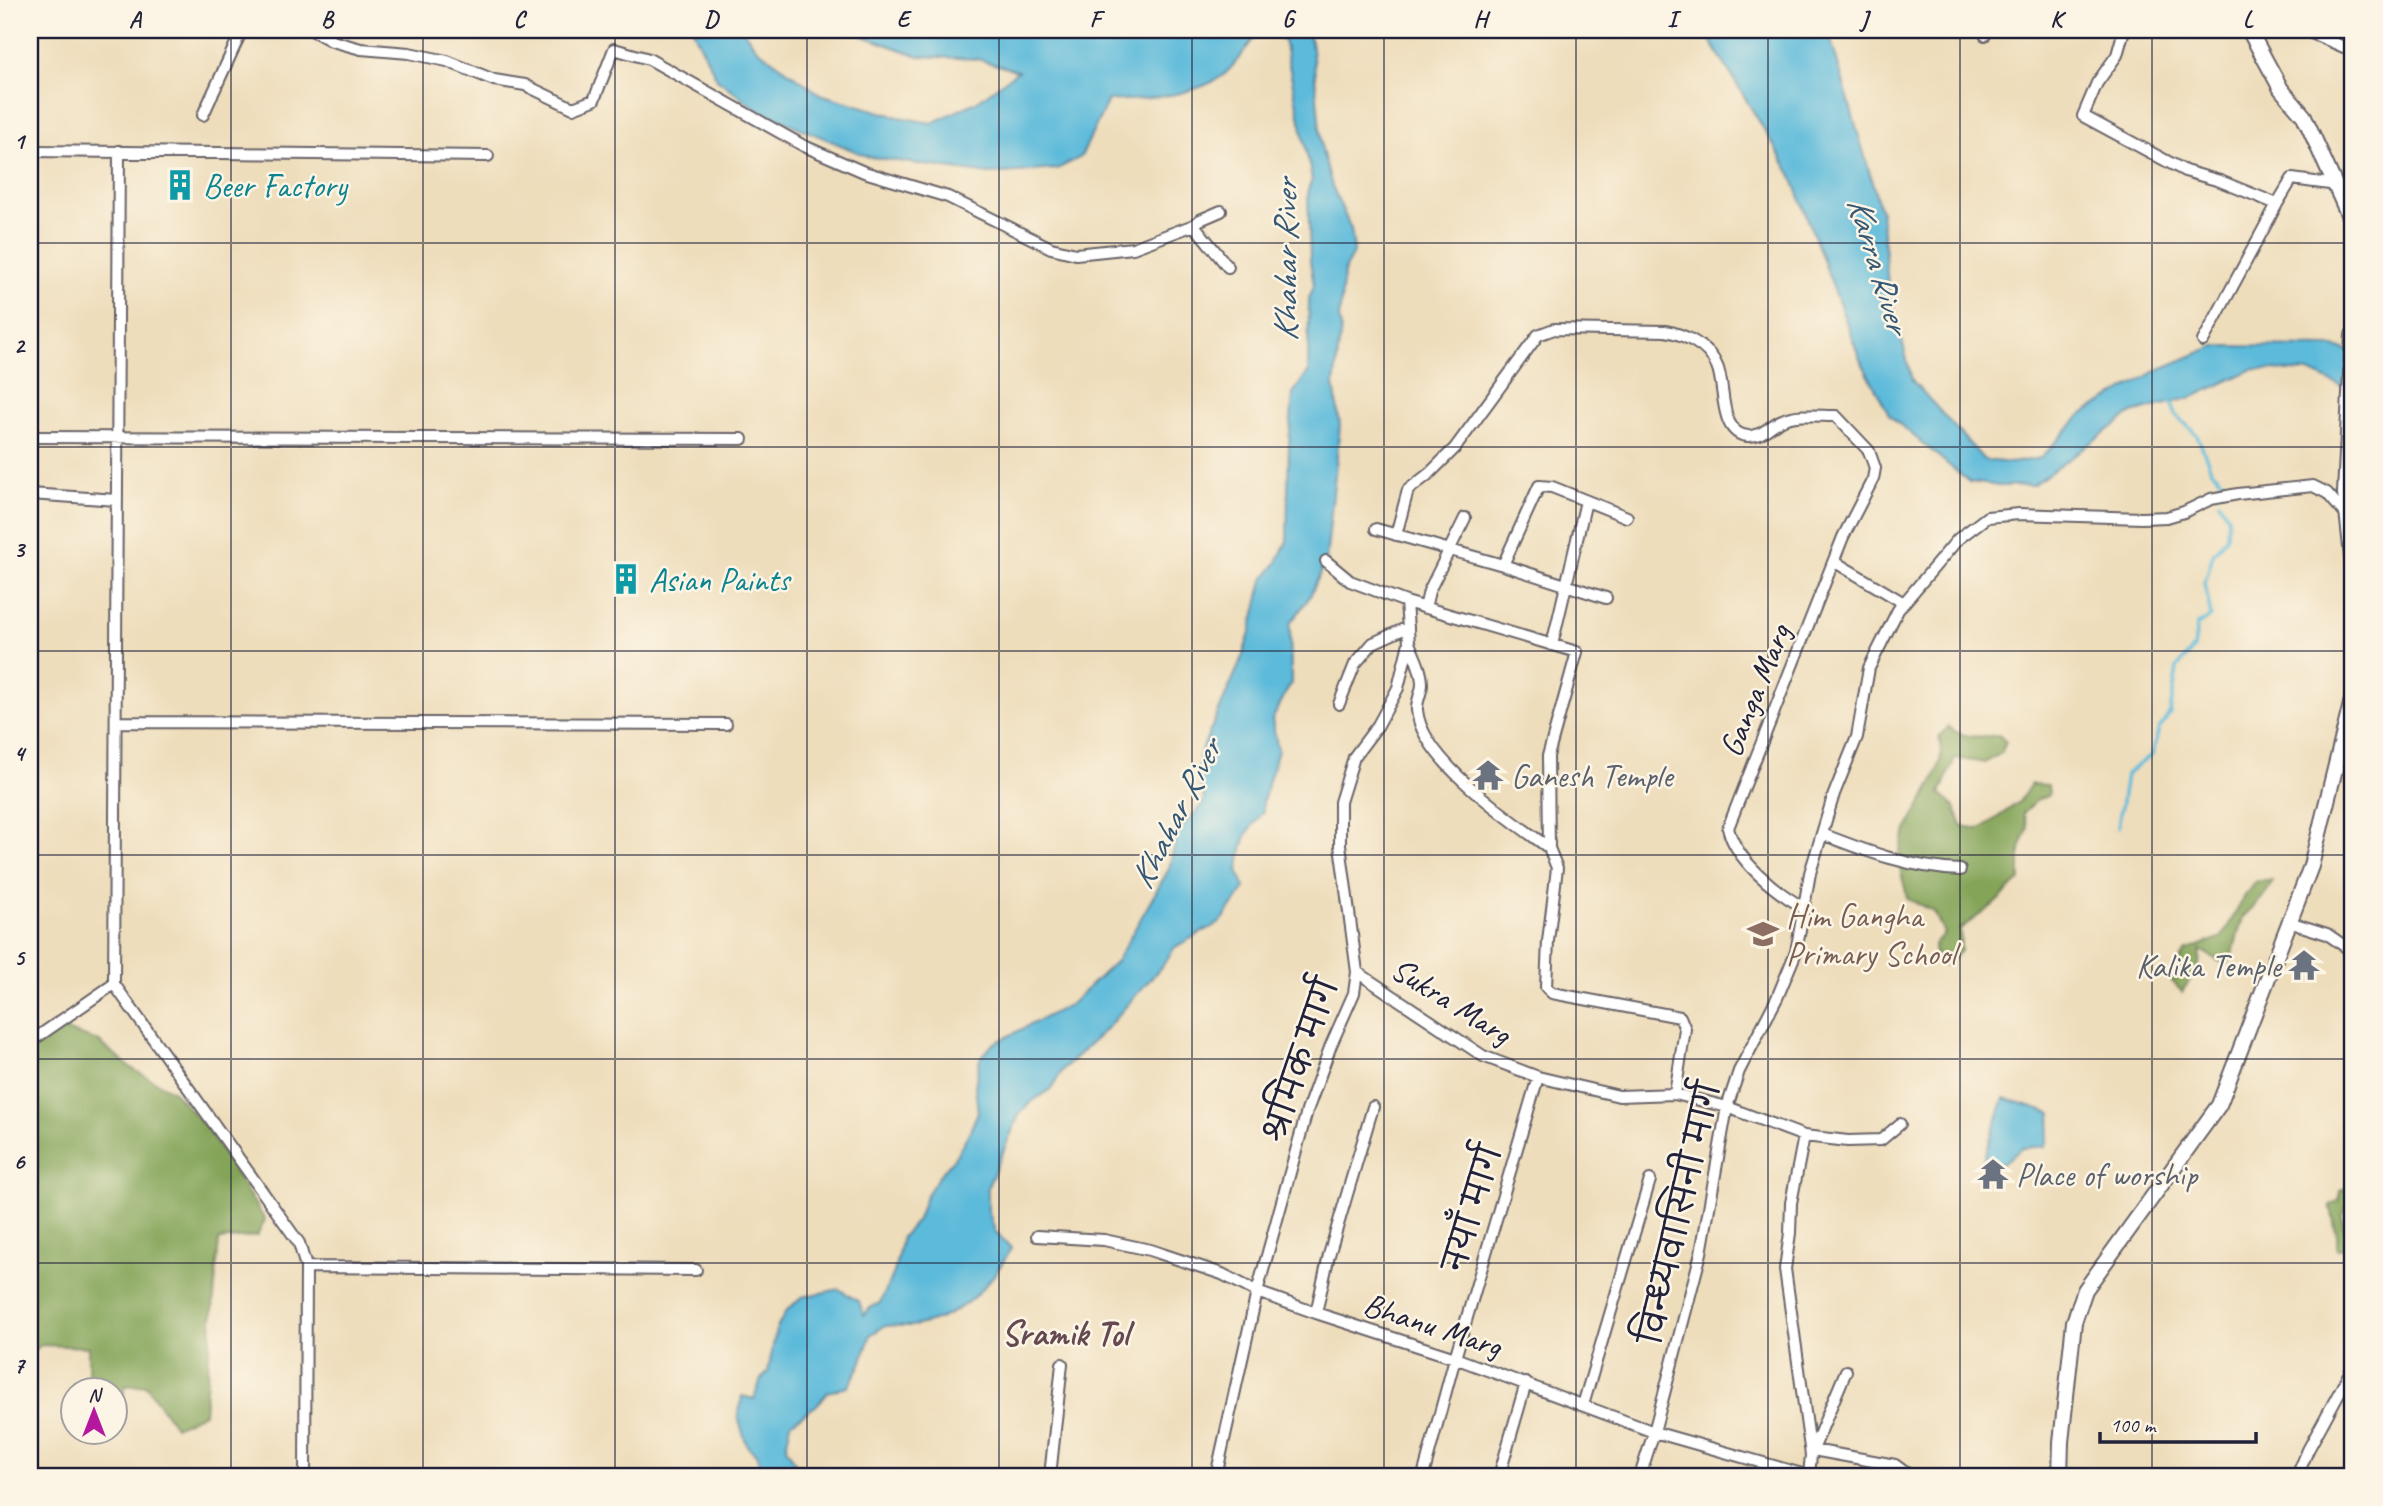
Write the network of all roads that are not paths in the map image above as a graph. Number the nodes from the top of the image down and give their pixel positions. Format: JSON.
{"nodes":[{"id":1,"x":242,"y":30,"type":"edge"},
{"id":2,"x":312,"y":30,"type":"edge"},
{"id":3,"x":2124,"y":30,"type":"edge"},
{"id":4,"x":2249,"y":30,"type":"edge"},
{"id":5,"x":2309,"y":32,"type":"dead end"},
{"id":6,"x":2353,"y":51,"type":"edge"},
{"id":7,"x":203,"y":115,"type":"dead end"},
{"id":8,"x":30,"y":151,"type":"edge"},
{"id":9,"x":120,"y":151,"type":"junction"},
{"id":10,"x":488,"y":156,"type":"dead end"},
{"id":11,"x":2337,"y":185,"type":"junction"},
{"id":12,"x":2277,"y":204,"type":"junction"},
{"id":13,"x":1220,"y":211,"type":"dead end"},
{"id":14,"x":2353,"y":221,"type":"edge"},
{"id":15,"x":1194,"y":225,"type":"junction"},
{"id":16,"x":1228,"y":267,"type":"dead end"},
{"id":17,"x":2353,"y":336,"type":"edge"},
{"id":18,"x":2203,"y":341,"type":"dead end"},
{"id":19,"x":30,"y":437,"type":"edge"},
{"id":20,"x":117,"y":438,"type":"junction"},
{"id":21,"x":742,"y":439,"type":"dead end"},
{"id":22,"x":30,"y":495,"type":"edge"},
{"id":23,"x":117,"y":499,"type":"junction"},
{"id":24,"x":1586,"y":501,"type":"junction"},
{"id":25,"x":2346,"y":515,"type":"junction"},
{"id":26,"x":1627,"y":517,"type":"dead end"},
{"id":27,"x":1465,"y":518,"type":"dead end"},
{"id":28,"x":1376,"y":529,"type":"dead end"},
{"id":29,"x":1396,"y":535,"type":"junction"},
{"id":30,"x":1449,"y":550,"type":"junction"},
{"id":31,"x":1326,"y":561,"type":"dead end"},
{"id":32,"x":1835,"y":562,"type":"junction"},
{"id":33,"x":1503,"y":565,"type":"junction"},
{"id":34,"x":2353,"y":565,"type":"edge"},
{"id":35,"x":1567,"y":585,"type":"junction"},
{"id":36,"x":1606,"y":598,"type":"dead end"},
{"id":37,"x":1406,"y":602,"type":"junction"},
{"id":38,"x":1904,"y":603,"type":"junction"},
{"id":39,"x":1425,"y":608,"type":"junction"},
{"id":40,"x":1408,"y":627,"type":"junction"},
{"id":41,"x":1409,"y":643,"type":"junction"},
{"id":42,"x":1552,"y":645,"type":"junction"},
{"id":43,"x":2353,"y":696,"type":"edge"},
{"id":44,"x":1339,"y":704,"type":"dead end"},
{"id":45,"x":116,"y":722,"type":"junction"},
{"id":46,"x":726,"y":724,"type":"dead end"},
{"id":47,"x":1822,"y":835,"type":"junction"},
{"id":48,"x":1549,"y":848,"type":"junction"},
{"id":49,"x":1960,"y":870,"type":"dead end"},
{"id":50,"x":1804,"y":908,"type":"junction"},
{"id":51,"x":2289,"y":922,"type":"junction"},
{"id":52,"x":2353,"y":952,"type":"edge"},
{"id":53,"x":1357,"y":972,"type":"junction"},
{"id":54,"x":114,"y":984,"type":"junction"},
{"id":55,"x":30,"y":1042,"type":"edge"},
{"id":56,"x":1538,"y":1077,"type":"junction"},
{"id":57,"x":1675,"y":1094,"type":"junction"},
{"id":58,"x":1373,"y":1107,"type":"dead end"},
{"id":59,"x":1727,"y":1107,"type":"junction"},
{"id":60,"x":1900,"y":1124,"type":"dead end"},
{"id":61,"x":1804,"y":1136,"type":"junction"},
{"id":62,"x":1650,"y":1180,"type":"dead end"},
{"id":63,"x":1037,"y":1236,"type":"dead end"},
{"id":64,"x":306,"y":1267,"type":"junction"},
{"id":65,"x":696,"y":1270,"type":"dead end"},
{"id":66,"x":1257,"y":1292,"type":"junction"},
{"id":67,"x":1316,"y":1313,"type":"junction"},
{"id":68,"x":1455,"y":1358,"type":"junction"},
{"id":69,"x":1062,"y":1364,"type":"dead end"},
{"id":70,"x":2353,"y":1367,"type":"edge"},
{"id":71,"x":1846,"y":1371,"type":"dead end"},
{"id":72,"x":1526,"y":1383,"type":"junction"},
{"id":73,"x":1583,"y":1405,"type":"junction"},
{"id":74,"x":1654,"y":1432,"type":"junction"},
{"id":75,"x":1812,"y":1452,"type":"junction"},
{"id":76,"x":305,"y":1476,"type":"edge"},
{"id":77,"x":1050,"y":1476,"type":"edge"},
{"id":78,"x":1216,"y":1476,"type":"edge"},
{"id":79,"x":1423,"y":1476,"type":"edge"},
{"id":80,"x":1499,"y":1476,"type":"edge"},
{"id":81,"x":1640,"y":1476,"type":"edge"},
{"id":82,"x":1809,"y":1476,"type":"edge"},
{"id":83,"x":1910,"y":1476,"type":"edge"},
{"id":84,"x":2060,"y":1476,"type":"edge"},
{"id":85,"x":2297,"y":1476,"type":"edge"}],
"edges":[{"from":1,"to":7,"type":"street"},
{"from":2,"to":15,"type":"street"},
{"from":3,"to":12,"type":"street"},
{"from":4,"to":11,"type":"main road"},
{"from":5,"to":6,"type":"street"},
{"from":8,"to":9,"type":"street"},
{"from":9,"to":10,"type":"street"},
{"from":9,"to":20,"type":"street"},
{"from":11,"to":12,"type":"street"},
{"from":11,"to":14,"type":"main road"},
{"from":12,"to":18,"type":"street"},
{"from":13,"to":15,"type":"street"},
{"from":15,"to":16,"type":"street"},
{"from":17,"to":25,"type":"main road"},
{"from":19,"to":20,"type":"street"},
{"from":20,"to":21,"type":"street"},
{"from":20,"to":23,"type":"street"},
{"from":22,"to":23,"type":"street"},
{"from":23,"to":45,"type":"street"},
{"from":24,"to":26,"type":"street"},
{"from":24,"to":33,"type":"street"},
{"from":24,"to":35,"type":"street"},
{"from":25,"to":34,"type":"main road"},
{"from":25,"to":38,"type":"street","name":"विन्ध्यवासिनी मार्ग"},
{"from":27,"to":30,"type":"street"},
{"from":28,"to":29,"type":"street"},
{"from":29,"to":30,"type":"street"},
{"from":29,"to":32,"type":"street","name":"Ganga Marg"},
{"from":30,"to":33,"type":"street"},
{"from":30,"to":39,"type":"street"},
{"from":31,"to":37,"type":"street"},
{"from":32,"to":38,"type":"street"},
{"from":32,"to":50,"type":"street","name":"Ganga Marg"},
{"from":33,"to":35,"type":"street"},
{"from":35,"to":36,"type":"street"},
{"from":35,"to":42,"type":"street"},
{"from":37,"to":39,"type":"street"},
{"from":37,"to":40,"type":"street","name":"श्रमिक मार्ग"},
{"from":38,"to":47,"type":"street","name":"विन्ध्यवासिनी मार्ग"},
{"from":39,"to":42,"type":"street"},
{"from":40,"to":41,"type":"street","name":"श्रमिक मार्ग"},
{"from":40,"to":44,"type":"street"},
{"from":41,"to":48,"type":"street"},
{"from":41,"to":53,"type":"street","name":"श्रमिक मार्ग"},
{"from":42,"to":48,"type":"street"},
{"from":43,"to":51,"type":"main road"},
{"from":45,"to":46,"type":"street"},
{"from":45,"to":54,"type":"street"},
{"from":47,"to":49,"type":"street"},
{"from":47,"to":50,"type":"street","name":"विन्ध्यवासिनी मार्ग"},
{"from":48,"to":57,"type":"street"},
{"from":50,"to":59,"type":"street","name":"विन्ध्यवासिनी मार्ग"},
{"from":51,"to":52,"type":"street"},
{"from":51,"to":84,"type":"main road"},
{"from":53,"to":56,"type":"street","name":"Sukra Marg"},
{"from":53,"to":66,"type":"street","name":"श्रमिक मार्ग"},
{"from":54,"to":55,"type":"street"},
{"from":54,"to":64,"type":"street"},
{"from":56,"to":57,"type":"street","name":"Sukra Marg"},
{"from":56,"to":68,"type":"street","name":"नयाँ मार्ग"},
{"from":57,"to":59,"type":"street","name":"Sukra Marg"},
{"from":58,"to":67,"type":"street"},
{"from":59,"to":61,"type":"street","name":"Sukra Marg"},
{"from":59,"to":74,"type":"street","name":"विन्ध्यवासिनी मार्ग"},
{"from":60,"to":61,"type":"street","name":"Sukra Marg"},
{"from":61,"to":75,"type":"street"},
{"from":62,"to":73,"type":"street"},
{"from":63,"to":66,"type":"street","name":"Bhanu Marg"},
{"from":64,"to":65,"type":"street"},
{"from":64,"to":76,"type":"street"},
{"from":66,"to":67,"type":"street","name":"Bhanu Marg"},
{"from":66,"to":78,"type":"street","name":"श्रमिक मार्ग"},
{"from":67,"to":68,"type":"street","name":"Bhanu Marg"},
{"from":68,"to":72,"type":"street","name":"Bhanu Marg"},
{"from":68,"to":79,"type":"street","name":"नयाँ मार्ग"},
{"from":69,"to":77,"type":"street"},
{"from":70,"to":85,"type":"street"},
{"from":71,"to":75,"type":"street"},
{"from":72,"to":73,"type":"street","name":"Bhanu Marg"},
{"from":72,"to":80,"type":"street"},
{"from":73,"to":74,"type":"street","name":"Bhanu Marg"},
{"from":74,"to":81,"type":"street","name":"विन्ध्यवासिनी मार्ग"},
{"from":74,"to":82,"type":"street","name":"Bhanu Marg"},
{"from":75,"to":82,"type":"street"},
{"from":75,"to":83,"type":"street"}]}
